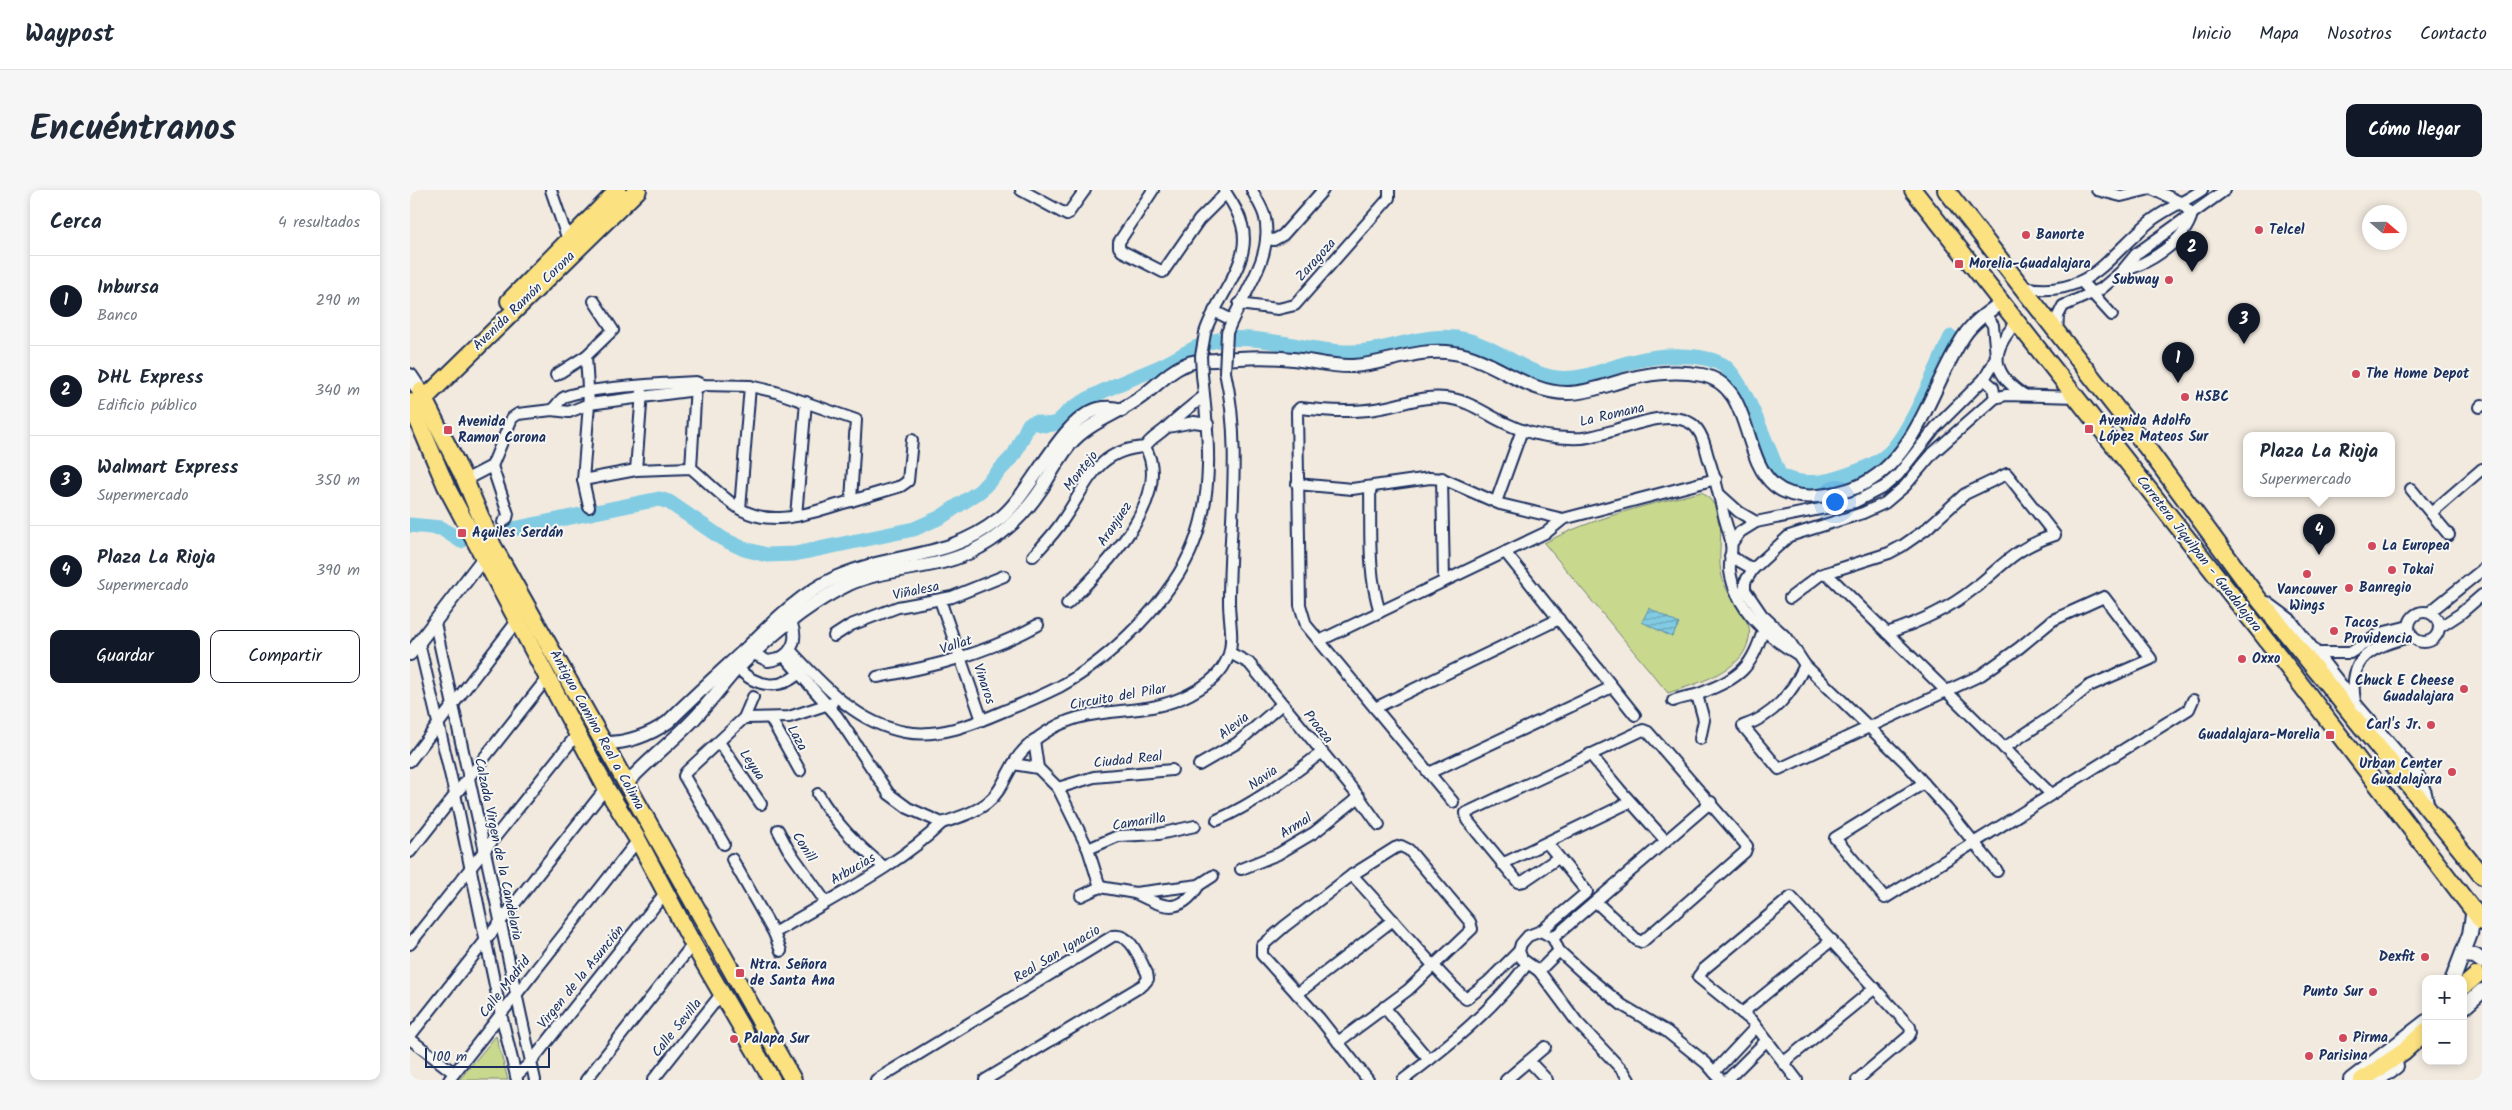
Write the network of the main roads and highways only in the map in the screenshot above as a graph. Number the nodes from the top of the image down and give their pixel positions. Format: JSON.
{"nodes":[{"id":1,"x":618,"y":190,"type":"edge"},
{"id":2,"x":638,"y":190,"type":"edge"},
{"id":3,"x":1913,"y":190,"type":"edge"},
{"id":4,"x":1946,"y":190,"type":"edge"},
{"id":5,"x":571,"y":246,"type":"junction"},
{"id":6,"x":410,"y":376,"type":"edge"},
{"id":7,"x":415,"y":402,"type":"edge"},
{"id":8,"x":492,"y":548,"type":"junction"},
{"id":9,"x":2482,"y":876,"type":"edge"},
{"id":10,"x":2478,"y":915,"type":"edge"},
{"id":11,"x":2463,"y":955,"type":"junction"},
{"id":12,"x":2480,"y":968,"type":"edge"},
{"id":13,"x":2456,"y":975,"type":"edge"},
{"id":14,"x":2467,"y":983,"type":"edge"},
{"id":15,"x":2482,"y":991,"type":"edge"},
{"id":16,"x":2467,"y":1004,"type":"edge"},
{"id":17,"x":2422,"y":1025,"type":"edge"},
{"id":18,"x":2422,"y":1035,"type":"edge"},
{"id":19,"x":2422,"y":1045,"type":"edge"},
{"id":20,"x":772,"y":1080,"type":"edge"},
{"id":21,"x":793,"y":1080,"type":"edge"},
{"id":22,"x":2351,"y":1080,"type":"edge"},
{"id":23,"x":2362,"y":1080,"type":"edge"},
{"id":24,"x":2377,"y":1080,"type":"edge"}],
"edges":[{"from":1,"to":5,"type":"main road","name":"Avenida Ramón Corona"},
{"from":2,"to":5,"type":"main road","name":"Avenida Ramón Corona"},
{"from":3,"to":10,"type":"main road","name":"Carretera Jiquilpan - Guadalajara"},
{"from":4,"to":9,"type":"main road","name":"Carretera Jiquilpan - Guadalajara"},
{"from":5,"to":7,"type":"main road","name":"Avenida Ramón Corona"},
{"from":6,"to":7,"type":"main road","name":"Antiguo Camino Real a Colima"},
{"from":7,"to":8,"type":"main road","name":"Antiguo Camino Real a Colima"},
{"from":7,"to":8,"type":"main road","name":"Antiguo Camino Real a Colima"},
{"from":8,"to":20,"type":"main road","name":"Antiguo Camino Real a Colima"},
{"from":8,"to":21,"type":"main road","name":"Antiguo Camino Real a Colima"},
{"from":10,"to":11,"type":"main road"},
{"from":11,"to":12,"type":"main road"},
{"from":11,"to":13,"type":"main road"},
{"from":12,"to":14,"type":"main road"},
{"from":15,"to":16,"type":"main road"},
{"from":17,"to":22,"type":"main road"},
{"from":18,"to":23,"type":"main road"},
{"from":19,"to":24,"type":"main road"}]}
